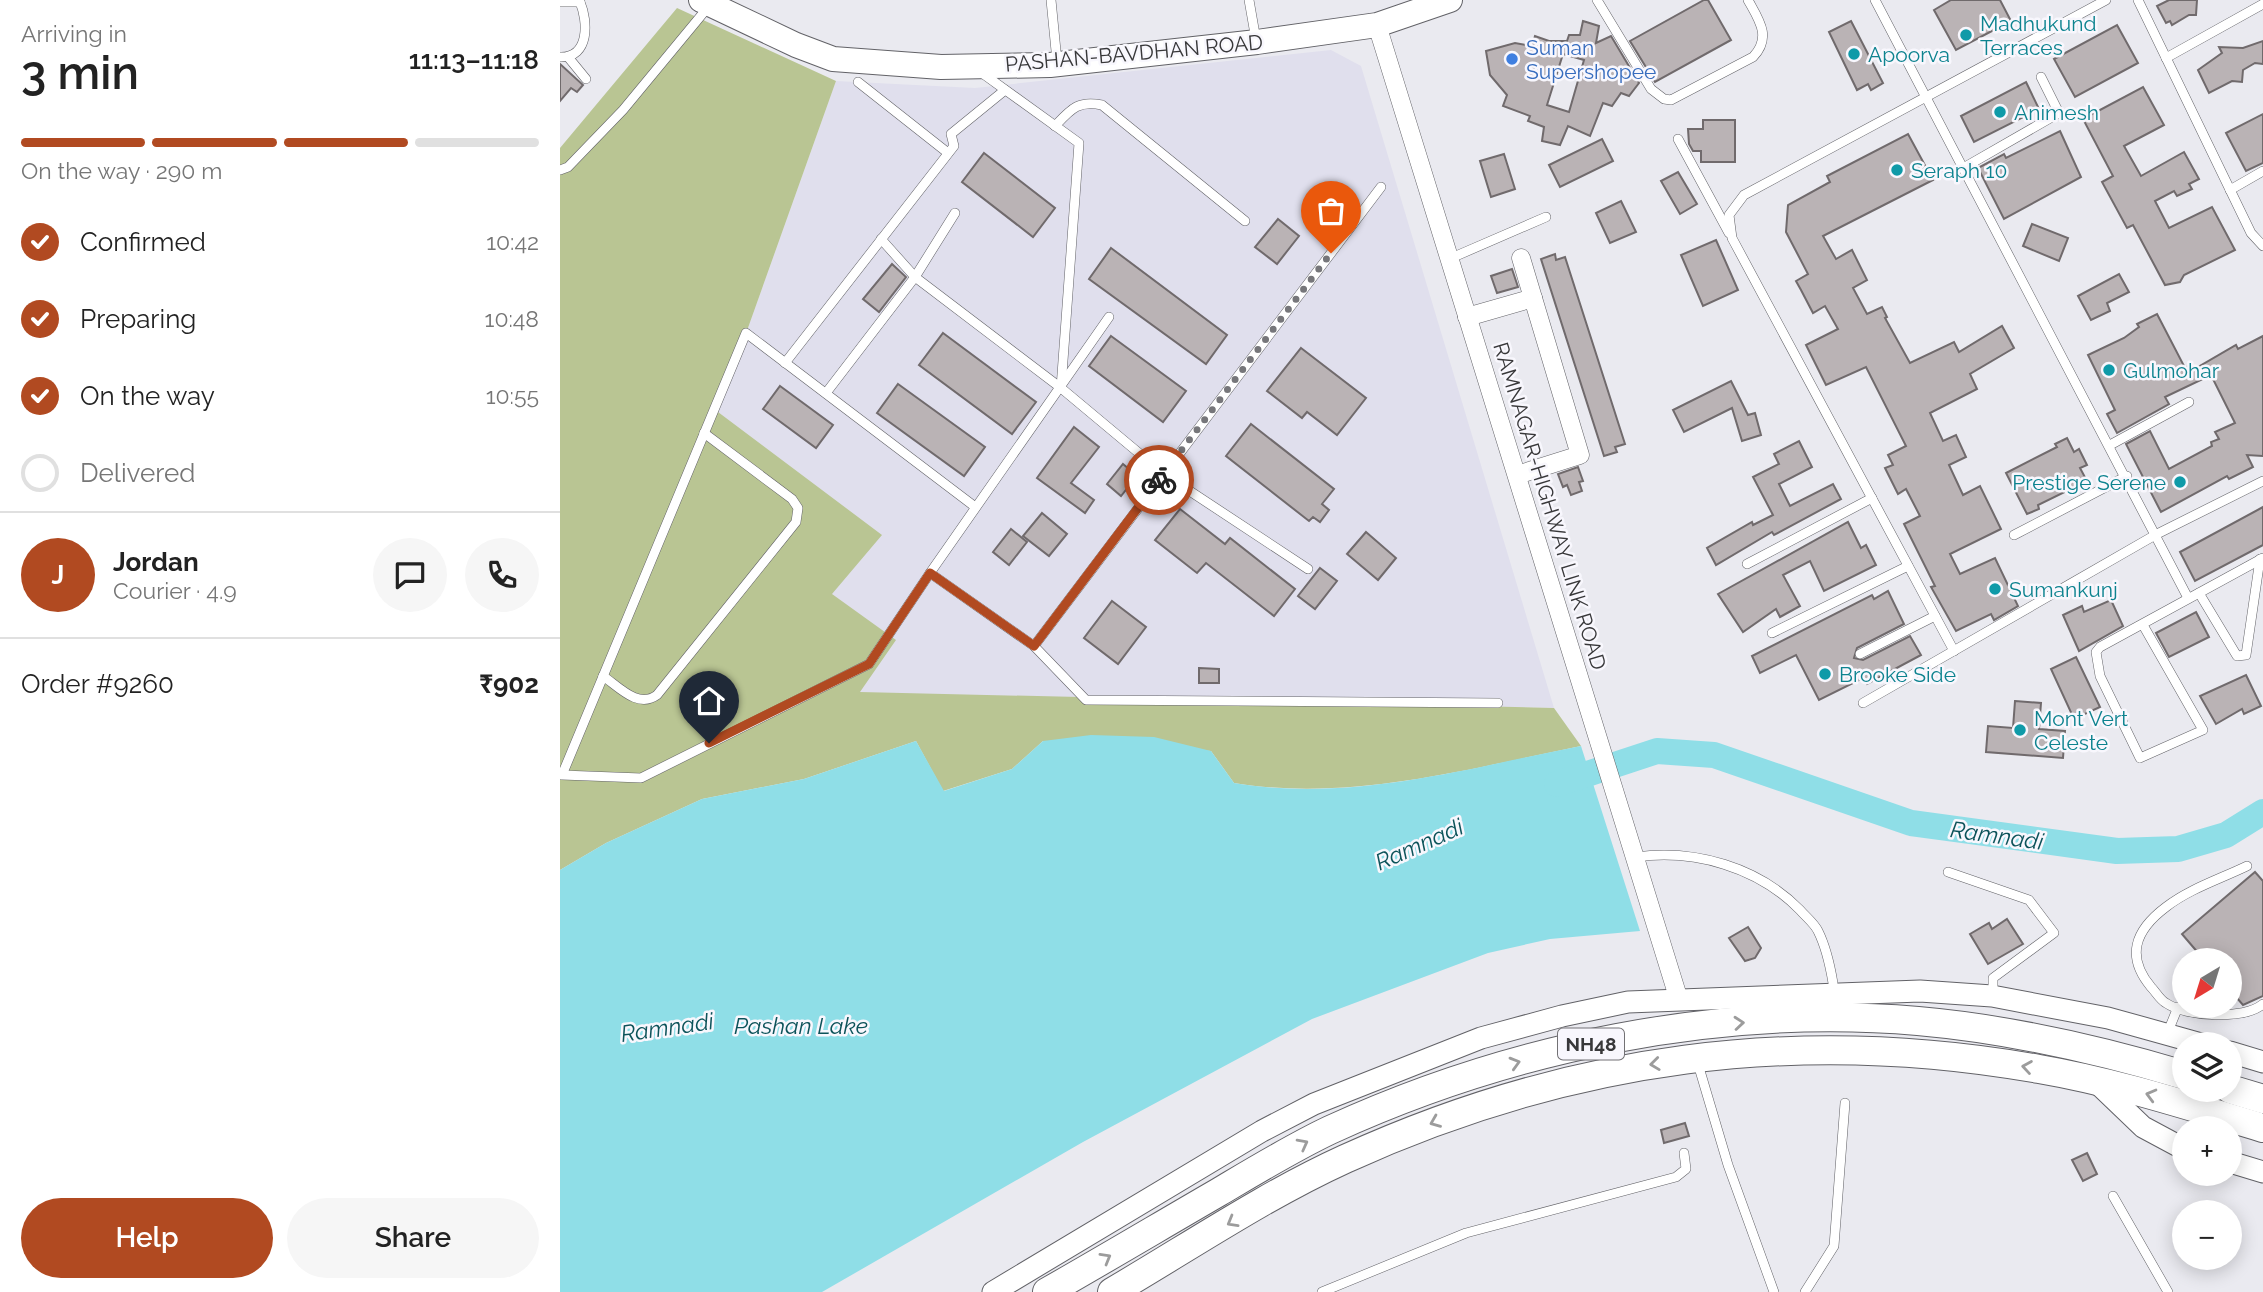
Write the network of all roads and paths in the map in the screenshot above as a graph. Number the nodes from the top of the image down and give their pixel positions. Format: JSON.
{"nodes":[{"id":1,"x":1051,"y":0,"type":"edge"},
{"id":2,"x":1249,"y":0,"type":"edge"},
{"id":3,"x":1597,"y":0,"type":"edge"},
{"id":4,"x":1748,"y":0,"type":"edge"},
{"id":5,"x":1875,"y":0,"type":"edge"},
{"id":6,"x":2106,"y":0,"type":"edge"},
{"id":7,"x":2138,"y":0,"type":"edge"},
{"id":8,"x":580,"y":1,"type":"edge"},
{"id":9,"x":560,"y":2,"type":"edge"},
{"id":10,"x":707,"y":2,"type":"edge"},
{"id":11,"x":1439,"y":2,"type":"edge"},
{"id":12,"x":2263,"y":4,"type":"edge"},
{"id":13,"x":1377,"y":25,"type":"junction"},
{"id":14,"x":1257,"y":42,"type":"junction"},
{"id":15,"x":564,"y":57,"type":"edge"},
{"id":16,"x":2166,"y":58,"type":"junction"},
{"id":17,"x":1057,"y":64,"type":"junction"},
{"id":18,"x":973,"y":66,"type":"junction"},
{"id":19,"x":2041,"y":76,"type":"dead end"},
{"id":20,"x":586,"y":79,"type":"dead end"},
{"id":21,"x":858,"y":82,"type":"dead end"},
{"id":22,"x":1005,"y":90,"type":"junction"},
{"id":23,"x":1928,"y":97,"type":"junction"},
{"id":24,"x":1055,"y":126,"type":"junction"},
{"id":25,"x":1678,"y":139,"type":"dead end"},
{"id":26,"x":948,"y":153,"type":"junction"},
{"id":27,"x":1965,"y":167,"type":"junction"},
{"id":28,"x":560,"y":170,"type":"edge"},
{"id":29,"x":2263,"y":171,"type":"edge"},
{"id":30,"x":1381,"y":187,"type":"dead end"},
{"id":31,"x":2230,"y":190,"type":"junction"},
{"id":32,"x":955,"y":213,"type":"dead end"},
{"id":33,"x":1546,"y":217,"type":"dead end"},
{"id":34,"x":1245,"y":221,"type":"dead end"},
{"id":35,"x":1732,"y":238,"type":"junction"},
{"id":36,"x":881,"y":239,"type":"junction"},
{"id":37,"x":2263,"y":246,"type":"edge"},
{"id":38,"x":1449,"y":258,"type":"junction"},
{"id":39,"x":1521,"y":258,"type":"dead end"},
{"id":40,"x":915,"y":276,"type":"junction"},
{"id":41,"x":1532,"y":298,"type":"junction"},
{"id":42,"x":1109,"y":317,"type":"dead end"},
{"id":43,"x":1467,"y":317,"type":"junction"},
{"id":44,"x":785,"y":363,"type":"junction"},
{"id":45,"x":1061,"y":388,"type":"junction"},
{"id":46,"x":826,"y":393,"type":"junction"},
{"id":47,"x":2189,"y":402,"type":"dead end"},
{"id":48,"x":704,"y":433,"type":"junction"},
{"id":49,"x":2110,"y":445,"type":"junction"},
{"id":50,"x":1164,"y":474,"type":"junction"},
{"id":51,"x":1517,"y":475,"type":"junction"},
{"id":52,"x":2127,"y":476,"type":"junction"},
{"id":53,"x":2263,"y":481,"type":"edge"},
{"id":54,"x":1872,"y":498,"type":"junction"},
{"id":55,"x":974,"y":506,"type":"junction"},
{"id":56,"x":2157,"y":534,"type":"junction"},
{"id":57,"x":2014,"y":535,"type":"dead end"},
{"id":58,"x":2262,"y":558,"type":"edge"},
{"id":59,"x":1747,"y":564,"type":"dead end"},
{"id":60,"x":1908,"y":566,"type":"junction"},
{"id":61,"x":1308,"y":569,"type":"dead end"},
{"id":62,"x":930,"y":573,"type":"junction"},
{"id":63,"x":2199,"y":593,"type":"junction"},
{"id":64,"x":2188,"y":598,"type":"junction"},
{"id":65,"x":1936,"y":616,"type":"junction"},
{"id":66,"x":2143,"y":625,"type":"junction"},
{"id":67,"x":1772,"y":633,"type":"dead end"},
{"id":68,"x":1034,"y":646,"type":"junction"},
{"id":69,"x":1954,"y":651,"type":"junction"},
{"id":70,"x":1860,"y":653,"type":"dead end"},
{"id":71,"x":603,"y":676,"type":"junction"},
{"id":72,"x":1498,"y":703,"type":"dead end"},
{"id":73,"x":1863,"y":703,"type":"dead end"},
{"id":74,"x":1636,"y":857,"type":"junction"},
{"id":75,"x":2247,"y":866,"type":"dead end"},
{"id":76,"x":1948,"y":872,"type":"dead end"},
{"id":77,"x":1833,"y":983,"type":"dead end"},
{"id":78,"x":1993,"y":996,"type":"junction"},
{"id":79,"x":1679,"y":1000,"type":"junction"},
{"id":80,"x":2263,"y":1004,"type":"edge"},
{"id":81,"x":2172,"y":1006,"type":"edge"},
{"id":82,"x":2242,"y":1013,"type":"edge"},
{"id":83,"x":2174,"y":1018,"type":"edge"},
{"id":84,"x":2167,"y":1034,"type":"junction"},
{"id":85,"x":2172,"y":1035,"type":"edge"},
{"id":86,"x":2242,"y":1056,"type":"edge"},
{"id":87,"x":1696,"y":1059,"type":"junction"},
{"id":88,"x":2263,"y":1062,"type":"edge"},
{"id":89,"x":2172,"y":1071,"type":"edge"},
{"id":90,"x":2094,"y":1080,"type":"junction"},
{"id":91,"x":2242,"y":1093,"type":"edge"},
{"id":92,"x":2263,"y":1099,"type":"edge"},
{"id":93,"x":1845,"y":1103,"type":"dead end"},
{"id":94,"x":2263,"y":1128,"type":"edge"},
{"id":95,"x":2172,"y":1143,"type":"edge"},
{"id":96,"x":1685,"y":1153,"type":"dead end"},
{"id":97,"x":2242,"y":1166,"type":"edge"},
{"id":98,"x":2263,"y":1172,"type":"edge"},
{"id":99,"x":2113,"y":1196,"type":"dead end"},
{"id":100,"x":993,"y":1292,"type":"edge"},
{"id":101,"x":1047,"y":1292,"type":"edge"},
{"id":102,"x":1112,"y":1292,"type":"edge"},
{"id":103,"x":1322,"y":1292,"type":"edge"},
{"id":104,"x":1774,"y":1292,"type":"edge"},
{"id":105,"x":1805,"y":1292,"type":"edge"},
{"id":106,"x":2168,"y":1292,"type":"edge"}],
"edges":[{"from":1,"to":17,"type":"lane"},
{"from":2,"to":14,"type":"lane"},
{"from":3,"to":4,"type":"lane"},
{"from":5,"to":23,"type":"lane"},
{"from":6,"to":23,"type":"lane"},
{"from":7,"to":16,"type":"lane"},
{"from":8,"to":9,"type":"lane"},
{"from":8,"to":15,"type":"lane"},
{"from":10,"to":18,"type":"main road","name":"PASHAN-BAVDHAN ROAD"},
{"from":10,"to":28,"type":"lane"},
{"from":11,"to":13,"type":"main road","name":"PASHAN-BAVDHAN ROAD"},
{"from":12,"to":16,"type":"lane"},
{"from":13,"to":14,"type":"main road","name":"PASHAN-BAVDHAN ROAD"},
{"from":13,"to":38,"type":"street","name":"RAMNAGAR-HIGHWAY LINK ROAD"},
{"from":14,"to":17,"type":"main road","name":"PASHAN-BAVDHAN ROAD"},
{"from":15,"to":20,"type":"lane"},
{"from":16,"to":31,"type":"lane"},
{"from":17,"to":18,"type":"main road","name":"PASHAN-BAVDHAN ROAD"},
{"from":18,"to":22,"type":"lane"},
{"from":19,"to":27,"type":"lane"},
{"from":21,"to":26,"type":"lane"},
{"from":22,"to":24,"type":"lane"},
{"from":22,"to":26,"type":"lane"},
{"from":23,"to":27,"type":"lane"},
{"from":23,"to":35,"type":"lane"},
{"from":24,"to":34,"type":"lane"},
{"from":24,"to":45,"type":"lane"},
{"from":25,"to":35,"type":"lane"},
{"from":26,"to":36,"type":"lane"},
{"from":27,"to":49,"type":"lane"},
{"from":29,"to":31,"type":"lane"},
{"from":30,"to":50,"type":"lane"},
{"from":31,"to":37,"type":"lane"},
{"from":32,"to":40,"type":"lane"},
{"from":33,"to":38,"type":"lane"},
{"from":35,"to":54,"type":"lane"},
{"from":36,"to":40,"type":"lane"},
{"from":36,"to":44,"type":"lane"},
{"from":38,"to":43,"type":"street","name":"RAMNAGAR-HIGHWAY LINK ROAD"},
{"from":39,"to":41,"type":"street"},
{"from":40,"to":45,"type":"lane"},
{"from":40,"to":46,"type":"lane"},
{"from":41,"to":43,"type":"street"},
{"from":41,"to":51,"type":"street"},
{"from":42,"to":45,"type":"lane"},
{"from":43,"to":51,"type":"street","name":"RAMNAGAR-HIGHWAY LINK ROAD"},
{"from":44,"to":46,"type":"lane"},
{"from":44,"to":48,"type":"lane"},
{"from":45,"to":50,"type":"lane"},
{"from":45,"to":55,"type":"lane"},
{"from":46,"to":55,"type":"lane"},
{"from":47,"to":49,"type":"lane"},
{"from":48,"to":71,"type":"lane"},
{"from":48,"to":71,"type":"lane"},
{"from":49,"to":52,"type":"lane"},
{"from":50,"to":61,"type":"lane"},
{"from":50,"to":68,"type":"lane"},
{"from":51,"to":74,"type":"street","name":"RAMNAGAR-HIGHWAY LINK ROAD"},
{"from":52,"to":56,"type":"lane"},
{"from":52,"to":57,"type":"lane"},
{"from":53,"to":56,"type":"lane"},
{"from":54,"to":59,"type":"lane"},
{"from":54,"to":60,"type":"lane"},
{"from":55,"to":62,"type":"lane"},
{"from":56,"to":64,"type":"lane"},
{"from":56,"to":69,"type":"lane"},
{"from":58,"to":63,"type":"lane"},
{"from":58,"to":63,"type":"lane"},
{"from":60,"to":65,"type":"lane"},
{"from":60,"to":67,"type":"lane"},
{"from":62,"to":68,"type":"lane"},
{"from":62,"to":71,"type":"lane"},
{"from":63,"to":64,"type":"lane"},
{"from":64,"to":66,"type":"lane"},
{"from":65,"to":69,"type":"lane"},
{"from":65,"to":70,"type":"lane"},
{"from":66,"to":66,"type":"lane"},
{"from":68,"to":72,"type":"lane"},
{"from":69,"to":73,"type":"lane"},
{"from":74,"to":77,"type":"lane"},
{"from":74,"to":79,"type":"street","name":"RAMNAGAR-HIGHWAY LINK ROAD"},
{"from":75,"to":81,"type":"lane"},
{"from":76,"to":78,"type":"lane"},
{"from":78,"to":79,"type":"street"},
{"from":78,"to":84,"type":"street"},
{"from":79,"to":100,"type":"street"},
{"from":80,"to":82,"type":"lane"},
{"from":83,"to":84,"type":"lane"},
{"from":84,"to":85,"type":"street"},
{"from":86,"to":88,"type":"street"},
{"from":90,"to":87,"type":"highway","number":"NH48","one_way":true},
{"from":87,"to":102,"type":"highway","number":"NH48","one_way":true},
{"from":87,"to":104,"type":"lane"},
{"from":101,"to":89,"type":"highway","number":"NH48","one_way":true},
{"from":94,"to":90,"type":"highway","number":"NH48","one_way":true},
{"from":90,"to":95,"type":"street"},
{"from":91,"to":92,"type":"highway"},
{"from":93,"to":105,"type":"lane"},
{"from":96,"to":103,"type":"lane"},
{"from":97,"to":98,"type":"street"},
{"from":99,"to":106,"type":"lane"}]}
